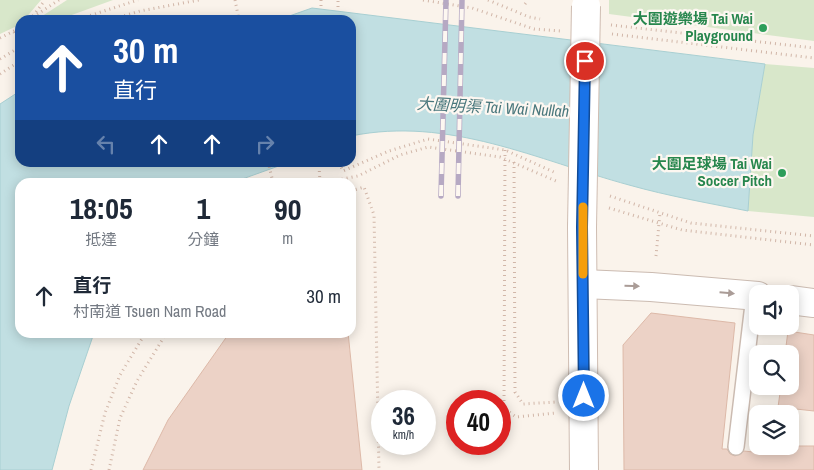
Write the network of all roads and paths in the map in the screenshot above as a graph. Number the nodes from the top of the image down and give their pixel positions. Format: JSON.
{"nodes":[{"id":1,"x":45,"y":0,"type":"edge"},
{"id":2,"x":59,"y":0,"type":"edge"},
{"id":3,"x":138,"y":0,"type":"edge"},
{"id":4,"x":199,"y":0,"type":"edge"},
{"id":5,"x":321,"y":0,"type":"edge"},
{"id":6,"x":338,"y":0,"type":"edge"},
{"id":7,"x":423,"y":0,"type":"edge"},
{"id":8,"x":488,"y":0,"type":"edge"},
{"id":9,"x":506,"y":0,"type":"edge"},
{"id":10,"x":528,"y":0,"type":"edge"},
{"id":11,"x":235,"y":2,"type":"edge"},
{"id":12,"x":586,"y":3,"type":"edge"},
{"id":13,"x":526,"y":4,"type":"dead end"},
{"id":14,"x":501,"y":5,"type":"junction"},
{"id":15,"x":321,"y":6,"type":"dead end"},
{"id":16,"x":338,"y":7,"type":"dead end"},
{"id":17,"x":35,"y":15,"type":"edge"},
{"id":18,"x":38,"y":15,"type":"edge"},
{"id":19,"x":92,"y":15,"type":"edge"},
{"id":20,"x":127,"y":15,"type":"edge"},
{"id":21,"x":238,"y":15,"type":"edge"},
{"id":22,"x":540,"y":18,"type":"dead end"},
{"id":23,"x":610,"y":25,"type":"dead end"},
{"id":24,"x":563,"y":31,"type":"dead end"},
{"id":25,"x":14,"y":32,"type":"edge"},
{"id":26,"x":611,"y":34,"type":"dead end"},
{"id":27,"x":0,"y":38,"type":"edge"},
{"id":28,"x":814,"y":48,"type":"edge"},
{"id":29,"x":15,"y":49,"type":"edge"},
{"id":30,"x":814,"y":58,"type":"edge"},
{"id":31,"x":0,"y":59,"type":"edge"},
{"id":32,"x":15,"y":64,"type":"edge"},
{"id":33,"x":0,"y":74,"type":"edge"},
{"id":34,"x":504,"y":150,"type":"dead end"},
{"id":35,"x":504,"y":159,"type":"junction"},
{"id":36,"x":364,"y":163,"type":"dead end"},
{"id":37,"x":356,"y":166,"type":"edge"},
{"id":38,"x":340,"y":167,"type":"edge"},
{"id":39,"x":354,"y":167,"type":"edge"},
{"id":40,"x":348,"y":178,"type":"edge"},
{"id":41,"x":356,"y":189,"type":"edge"},
{"id":42,"x":660,"y":213,"type":"dead end"},
{"id":43,"x":682,"y":230,"type":"dead end"},
{"id":44,"x":814,"y":245,"type":"edge"},
{"id":45,"x":656,"y":256,"type":"dead end"},
{"id":46,"x":583,"y":284,"type":"junction"},
{"id":47,"x":749,"y":295,"type":"edge"},
{"id":48,"x":799,"y":301,"type":"edge"},
{"id":49,"x":814,"y":303,"type":"edge"},
{"id":50,"x":751,"y":335,"type":"edge"},
{"id":51,"x":142,"y":338,"type":"edge"},
{"id":52,"x":163,"y":338,"type":"edge"},
{"id":53,"x":556,"y":402,"type":"dead end"},
{"id":54,"x":556,"y":413,"type":"dead end"},
{"id":55,"x":736,"y":447,"type":"dead end"},
{"id":56,"x":91,"y":470,"type":"edge"},
{"id":57,"x":108,"y":470,"type":"edge"},
{"id":58,"x":379,"y":470,"type":"edge"},
{"id":59,"x":584,"y":470,"type":"edge"}],
"edges":[{"from":1,"to":17,"type":"path"},
{"from":2,"to":18,"type":"path"},
{"from":3,"to":19,"type":"path"},
{"from":4,"to":20,"type":"path"},
{"from":5,"to":15,"type":"path"},
{"from":6,"to":16,"type":"path"},
{"from":7,"to":24,"type":"path"},
{"from":8,"to":14,"type":"path"},
{"from":9,"to":14,"type":"path"},
{"from":10,"to":13,"type":"path"},
{"from":11,"to":21,"type":"path"},
{"from":12,"to":46,"type":"street","bridge":true},
{"from":14,"to":22,"type":"path"},
{"from":23,"to":28,"type":"path"},
{"from":25,"to":27,"type":"path"},
{"from":26,"to":30,"type":"path"},
{"from":29,"to":31,"type":"path"},
{"from":32,"to":33,"type":"path"},
{"from":34,"to":35,"type":"path"},
{"from":35,"to":40,"type":"path"},
{"from":35,"to":53,"type":"path"},
{"from":35,"to":54,"type":"path"},
{"from":36,"to":37,"type":"path"},
{"from":38,"to":39,"type":"path"},
{"from":41,"to":58,"type":"path"},
{"from":42,"to":45,"type":"path"},
{"from":43,"to":44,"type":"path"},
{"from":46,"to":47,"type":"street","one_way":true},
{"from":46,"to":59,"type":"street"},
{"from":48,"to":49,"type":"street"},
{"from":50,"to":55,"type":"lane"},
{"from":51,"to":56,"type":"path"},
{"from":52,"to":57,"type":"path"}]}
